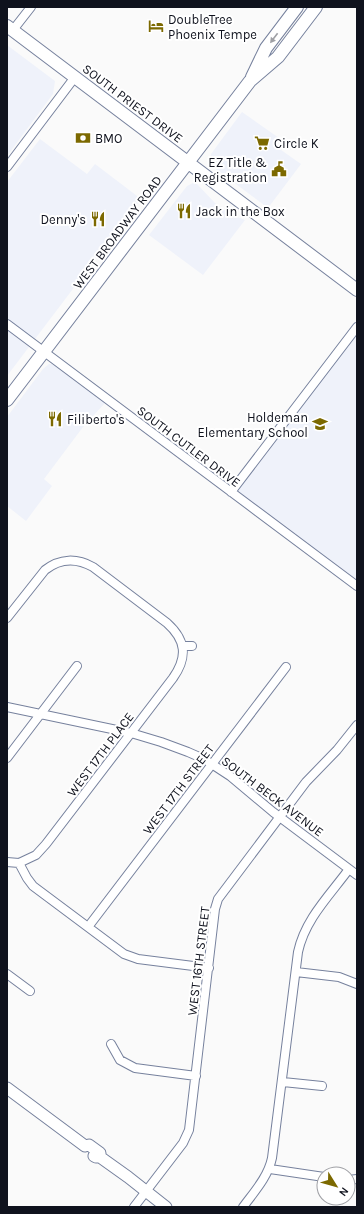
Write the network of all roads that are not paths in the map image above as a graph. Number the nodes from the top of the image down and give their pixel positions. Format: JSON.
{"nodes":[{"id":1,"x":31,"y":7,"type":"edge"},
{"id":2,"x":297,"y":7,"type":"edge"},
{"id":3,"x":316,"y":7,"type":"edge"},
{"id":4,"x":10,"y":28,"type":"edge"},
{"id":5,"x":75,"y":78,"type":"junction"},
{"id":6,"x":250,"y":81,"type":"junction"},
{"id":7,"x":188,"y":162,"type":"junction"},
{"id":8,"x":7,"y":168,"type":"edge"},
{"id":9,"x":357,"y":290,"type":"edge"},
{"id":10,"x":7,"y":324,"type":"edge"},
{"id":11,"x":357,"y":327,"type":"edge"},
{"id":12,"x":43,"y":352,"type":"junction"},
{"id":13,"x":7,"y":400,"type":"edge"},
{"id":14,"x":231,"y":492,"type":"junction"},
{"id":15,"x":357,"y":586,"type":"edge"},
{"id":16,"x":7,"y":618,"type":"edge"},
{"id":17,"x":183,"y":646,"type":"junction"},
{"id":18,"x":192,"y":646,"type":"dead end"},
{"id":19,"x":77,"y":666,"type":"dead end"},
{"id":20,"x":286,"y":666,"type":"dead end"},
{"id":21,"x":7,"y":707,"type":"edge"},
{"id":22,"x":40,"y":714,"type":"junction"},
{"id":23,"x":357,"y":725,"type":"edge"},
{"id":24,"x":131,"y":733,"type":"junction"},
{"id":25,"x":7,"y":758,"type":"edge"},
{"id":26,"x":212,"y":764,"type":"junction"},
{"id":27,"x":279,"y":817,"type":"junction"},
{"id":28,"x":7,"y":862,"type":"edge"},
{"id":29,"x":19,"y":863,"type":"junction"},
{"id":30,"x":349,"y":869,"type":"junction"},
{"id":31,"x":357,"y":875,"type":"edge"},
{"id":32,"x":88,"y":927,"type":"junction"},
{"id":33,"x":208,"y":968,"type":"junction"},
{"id":34,"x":296,"y":972,"type":"junction"},
{"id":35,"x":7,"y":974,"type":"edge"},
{"id":36,"x":357,"y":984,"type":"edge"},
{"id":37,"x":30,"y":991,"type":"dead end"},
{"id":38,"x":111,"y":1044,"type":"dead end"},
{"id":39,"x":196,"y":1076,"type":"junction"},
{"id":40,"x":283,"y":1082,"type":"junction"},
{"id":41,"x":322,"y":1086,"type":"dead end"},
{"id":42,"x":7,"y":1088,"type":"edge"},
{"id":43,"x":270,"y":1168,"type":"junction"},
{"id":44,"x":316,"y":1176,"type":"edge"},
{"id":45,"x":146,"y":1192,"type":"junction"},
{"id":46,"x":134,"y":1207,"type":"edge"},
{"id":47,"x":166,"y":1207,"type":"edge"},
{"id":48,"x":243,"y":1207,"type":"edge"}],
"edges":[{"from":1,"to":4,"type":"street"},
{"from":2,"to":6,"type":"main road","name":"WEST BROADWAY ROAD","one_way":true},
{"from":3,"to":6,"type":"main road","name":"WEST BROADWAY ROAD"},
{"from":4,"to":5,"type":"main road","name":"SOUTH PRIEST DRIVE"},
{"from":5,"to":7,"type":"main road","name":"SOUTH PRIEST DRIVE"},
{"from":5,"to":8,"type":"street"},
{"from":6,"to":7,"type":"main road","name":"WEST BROADWAY ROAD"},
{"from":7,"to":9,"type":"main road","name":"SOUTH PRIEST DRIVE"},
{"from":7,"to":12,"type":"main road","name":"WEST BROADWAY ROAD"},
{"from":10,"to":12,"type":"street","name":"SOUTH CUTLER DRIVE"},
{"from":11,"to":14,"type":"street"},
{"from":12,"to":13,"type":"main road","name":"WEST BROADWAY ROAD"},
{"from":12,"to":14,"type":"street","name":"SOUTH CUTLER DRIVE"},
{"from":14,"to":15,"type":"street","name":"SOUTH CUTLER DRIVE"},
{"from":16,"to":17,"type":"street"},
{"from":17,"to":18,"type":"street"},
{"from":17,"to":24,"type":"street","name":"WEST 17TH PLACE"},
{"from":19,"to":22,"type":"street"},
{"from":20,"to":26,"type":"street","name":"WEST 17TH STREET"},
{"from":21,"to":22,"type":"street","name":"SOUTH BECK AVENUE"},
{"from":22,"to":24,"type":"street","name":"SOUTH BECK AVENUE"},
{"from":22,"to":25,"type":"street"},
{"from":23,"to":27,"type":"street","name":"WEST 16TH STREET"},
{"from":24,"to":26,"type":"street","name":"SOUTH BECK AVENUE"},
{"from":24,"to":29,"type":"street","name":"WEST 17TH PLACE"},
{"from":26,"to":27,"type":"street","name":"SOUTH BECK AVENUE"},
{"from":26,"to":32,"type":"street","name":"WEST 17TH STREET"},
{"from":27,"to":30,"type":"street","name":"SOUTH BECK AVENUE"},
{"from":27,"to":33,"type":"street","name":"WEST 16TH STREET"},
{"from":28,"to":29,"type":"street"},
{"from":29,"to":32,"type":"street"},
{"from":30,"to":31,"type":"street","name":"SOUTH BECK AVENUE"},
{"from":30,"to":34,"type":"street"},
{"from":32,"to":33,"type":"street"},
{"from":33,"to":39,"type":"street","name":"WEST 16TH STREET"},
{"from":34,"to":36,"type":"street"},
{"from":34,"to":40,"type":"street"},
{"from":35,"to":37,"type":"street"},
{"from":38,"to":39,"type":"street"},
{"from":39,"to":45,"type":"street","name":"WEST 16TH STREET"},
{"from":40,"to":41,"type":"street"},
{"from":40,"to":43,"type":"street"},
{"from":42,"to":45,"type":"street"},
{"from":43,"to":44,"type":"street"},
{"from":43,"to":48,"type":"street"},
{"from":45,"to":46,"type":"street","name":"WEST 16TH STREET"},
{"from":45,"to":47,"type":"street"}]}
